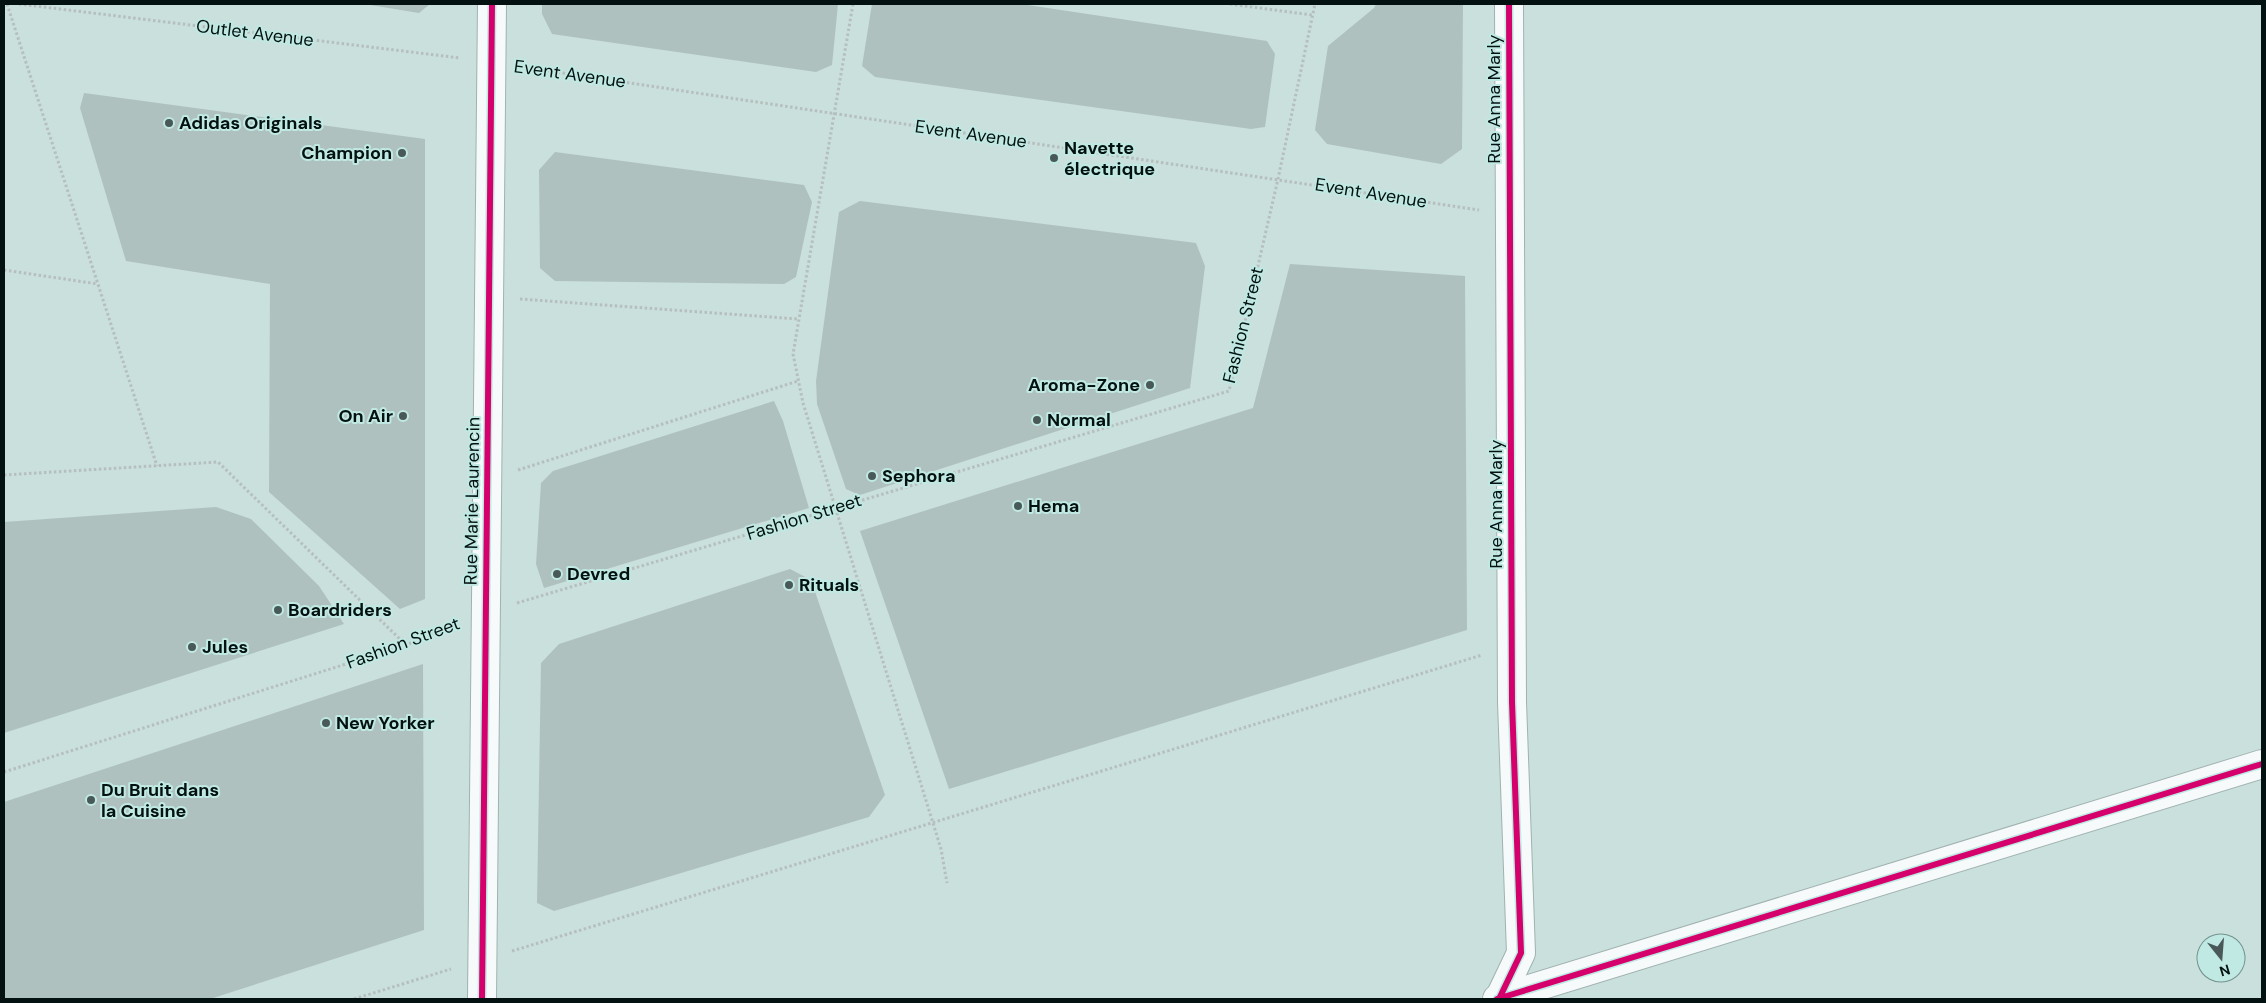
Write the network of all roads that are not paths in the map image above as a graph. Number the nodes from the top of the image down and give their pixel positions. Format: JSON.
{"nodes":[{"id":1,"x":492,"y":4,"type":"edge"},
{"id":2,"x":1509,"y":4,"type":"edge"},
{"id":3,"x":2262,"y":764,"type":"edge"},
{"id":4,"x":482,"y":999,"type":"edge"},
{"id":5,"x":1498,"y":999,"type":"edge"}],
"edges":[{"from":1,"to":4,"type":"street","name":"Rue Marie Laurencin"},
{"from":2,"to":5,"type":"street","name":"Rue Anna Marly"},
{"from":3,"to":5,"type":"street"}]}
